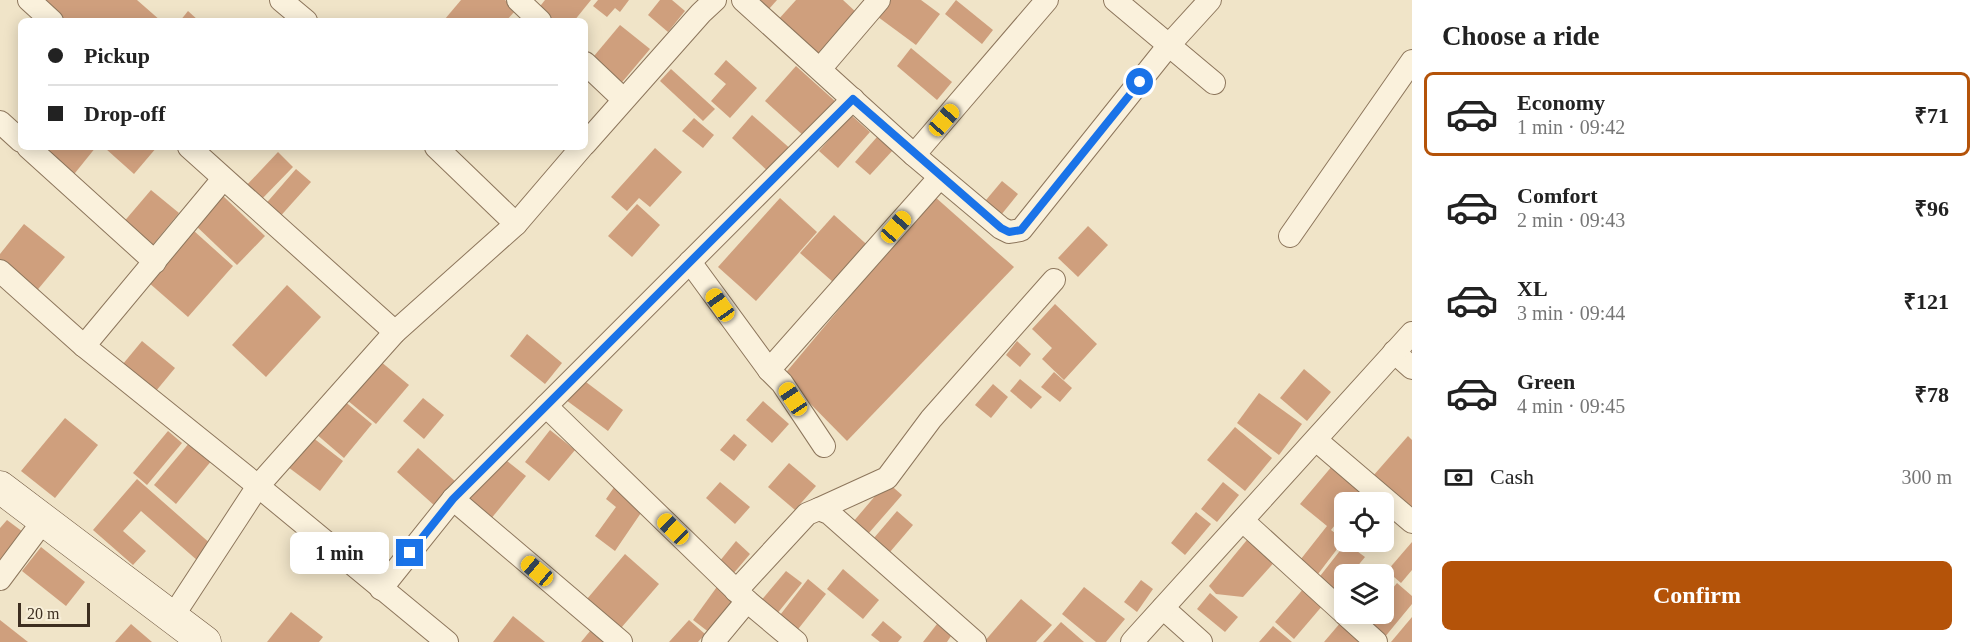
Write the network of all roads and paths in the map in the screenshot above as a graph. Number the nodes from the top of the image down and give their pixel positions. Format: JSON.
{"nodes":[{"id":1,"x":29,"y":0,"type":"edge"},
{"id":2,"x":281,"y":0,"type":"edge"},
{"id":3,"x":518,"y":0,"type":"edge"},
{"id":4,"x":743,"y":0,"type":"edge"},
{"id":5,"x":879,"y":0,"type":"edge"},
{"id":6,"x":1047,"y":0,"type":"edge"},
{"id":7,"x":1115,"y":0,"type":"edge"},
{"id":8,"x":1210,"y":0,"type":"edge"},
{"id":9,"x":701,"y":4,"type":"edge"},
{"id":10,"x":49,"y":18,"type":"edge"},
{"id":11,"x":302,"y":18,"type":"edge"},
{"id":12,"x":537,"y":18,"type":"edge"},
{"id":13,"x":1169,"y":45,"type":"junction"},
{"id":14,"x":1412,"y":61,"type":"edge"},
{"id":15,"x":588,"y":66,"type":"edge"},
{"id":16,"x":820,"y":69,"type":"junction"},
{"id":17,"x":1214,"y":83,"type":"dead end"},
{"id":18,"x":623,"y":99,"type":"junction"},
{"id":19,"x":853,"y":99,"type":"junction"},
{"id":20,"x":0,"y":122,"type":"edge"},
{"id":21,"x":18,"y":138,"type":"edge"},
{"id":22,"x":588,"y":140,"type":"edge"},
{"id":23,"x":31,"y":150,"type":"edge"},
{"id":24,"x":192,"y":150,"type":"edge"},
{"id":25,"x":439,"y":150,"type":"edge"},
{"id":26,"x":579,"y":150,"type":"edge"},
{"id":27,"x":914,"y":155,"type":"junction"},
{"id":28,"x":940,"y":177,"type":"junction"},
{"id":29,"x":223,"y":178,"type":"junction"},
{"id":30,"x":516,"y":224,"type":"junction"},
{"id":31,"x":1290,"y":236,"type":"dead end"},
{"id":32,"x":155,"y":262,"type":"junction"},
{"id":33,"x":690,"y":262,"type":"junction"},
{"id":34,"x":0,"y":270,"type":"edge"},
{"id":35,"x":1054,"y":280,"type":"dead end"},
{"id":36,"x":395,"y":332,"type":"junction"},
{"id":37,"x":1412,"y":333,"type":"edge"},
{"id":38,"x":84,"y":346,"type":"junction"},
{"id":39,"x":1394,"y":352,"type":"junction"},
{"id":40,"x":1412,"y":368,"type":"edge"},
{"id":41,"x":770,"y":370,"type":"junction"},
{"id":42,"x":546,"y":406,"type":"junction"},
{"id":43,"x":1316,"y":440,"type":"junction"},
{"id":44,"x":824,"y":446,"type":"dead end"},
{"id":45,"x":258,"y":486,"type":"junction"},
{"id":46,"x":0,"y":487,"type":"edge"},
{"id":47,"x":453,"y":499,"type":"junction"},
{"id":48,"x":819,"y":509,"type":"junction"},
{"id":49,"x":44,"y":520,"type":"junction"},
{"id":50,"x":1243,"y":521,"type":"junction"},
{"id":51,"x":1412,"y":522,"type":"edge"},
{"id":52,"x":0,"y":579,"type":"edge"},
{"id":53,"x":381,"y":589,"type":"junction"},
{"id":54,"x":742,"y":596,"type":"junction"},
{"id":55,"x":1334,"y":604,"type":"edge"},
{"id":56,"x":1163,"y":608,"type":"junction"},
{"id":57,"x":173,"y":616,"type":"junction"},
{"id":58,"x":1356,"y":624,"type":"edge"},
{"id":59,"x":206,"y":642,"type":"edge"},
{"id":60,"x":447,"y":642,"type":"edge"},
{"id":61,"x":621,"y":642,"type":"edge"},
{"id":62,"x":714,"y":642,"type":"edge"},
{"id":63,"x":796,"y":642,"type":"edge"},
{"id":64,"x":975,"y":642,"type":"edge"},
{"id":65,"x":1132,"y":642,"type":"edge"},
{"id":66,"x":1201,"y":642,"type":"edge"},
{"id":67,"x":1376,"y":642,"type":"edge"}],
"edges":[{"from":1,"to":10,"type":"street"},
{"from":2,"to":11,"type":"street"},
{"from":3,"to":12,"type":"street"},
{"from":4,"to":16,"type":"street"},
{"from":5,"to":16,"type":"street"},
{"from":6,"to":27,"type":"street"},
{"from":7,"to":13,"type":"street"},
{"from":8,"to":13,"type":"street"},
{"from":9,"to":18,"type":"street"},
{"from":13,"to":17,"type":"street"},
{"from":13,"to":28,"type":"street"},
{"from":14,"to":31,"type":"street"},
{"from":15,"to":18,"type":"street"},
{"from":16,"to":19,"type":"street"},
{"from":18,"to":22,"type":"street"},
{"from":19,"to":27,"type":"street"},
{"from":19,"to":33,"type":"street"},
{"from":20,"to":21,"type":"street"},
{"from":23,"to":32,"type":"street"},
{"from":24,"to":29,"type":"street"},
{"from":25,"to":30,"type":"street"},
{"from":26,"to":30,"type":"street"},
{"from":27,"to":28,"type":"street"},
{"from":28,"to":41,"type":"street"},
{"from":29,"to":32,"type":"street"},
{"from":29,"to":36,"type":"street"},
{"from":30,"to":36,"type":"street"},
{"from":32,"to":38,"type":"street"},
{"from":33,"to":41,"type":"street"},
{"from":33,"to":42,"type":"street"},
{"from":34,"to":38,"type":"street"},
{"from":35,"to":48,"type":"street"},
{"from":36,"to":45,"type":"street"},
{"from":37,"to":39,"type":"street"},
{"from":38,"to":45,"type":"street"},
{"from":39,"to":40,"type":"street"},
{"from":39,"to":43,"type":"street"},
{"from":41,"to":44,"type":"street"},
{"from":42,"to":47,"type":"street"},
{"from":42,"to":54,"type":"street"},
{"from":43,"to":50,"type":"street"},
{"from":43,"to":51,"type":"street"},
{"from":45,"to":53,"type":"street"},
{"from":45,"to":57,"type":"street"},
{"from":46,"to":49,"type":"street"},
{"from":47,"to":53,"type":"street"},
{"from":47,"to":61,"type":"street"},
{"from":48,"to":54,"type":"street"},
{"from":48,"to":64,"type":"street"},
{"from":49,"to":52,"type":"street"},
{"from":49,"to":57,"type":"street"},
{"from":50,"to":55,"type":"street"},
{"from":50,"to":56,"type":"street"},
{"from":53,"to":60,"type":"street"},
{"from":54,"to":62,"type":"street"},
{"from":54,"to":63,"type":"street"},
{"from":56,"to":65,"type":"street"},
{"from":56,"to":66,"type":"street"},
{"from":57,"to":59,"type":"street"},
{"from":58,"to":67,"type":"street"}]}
